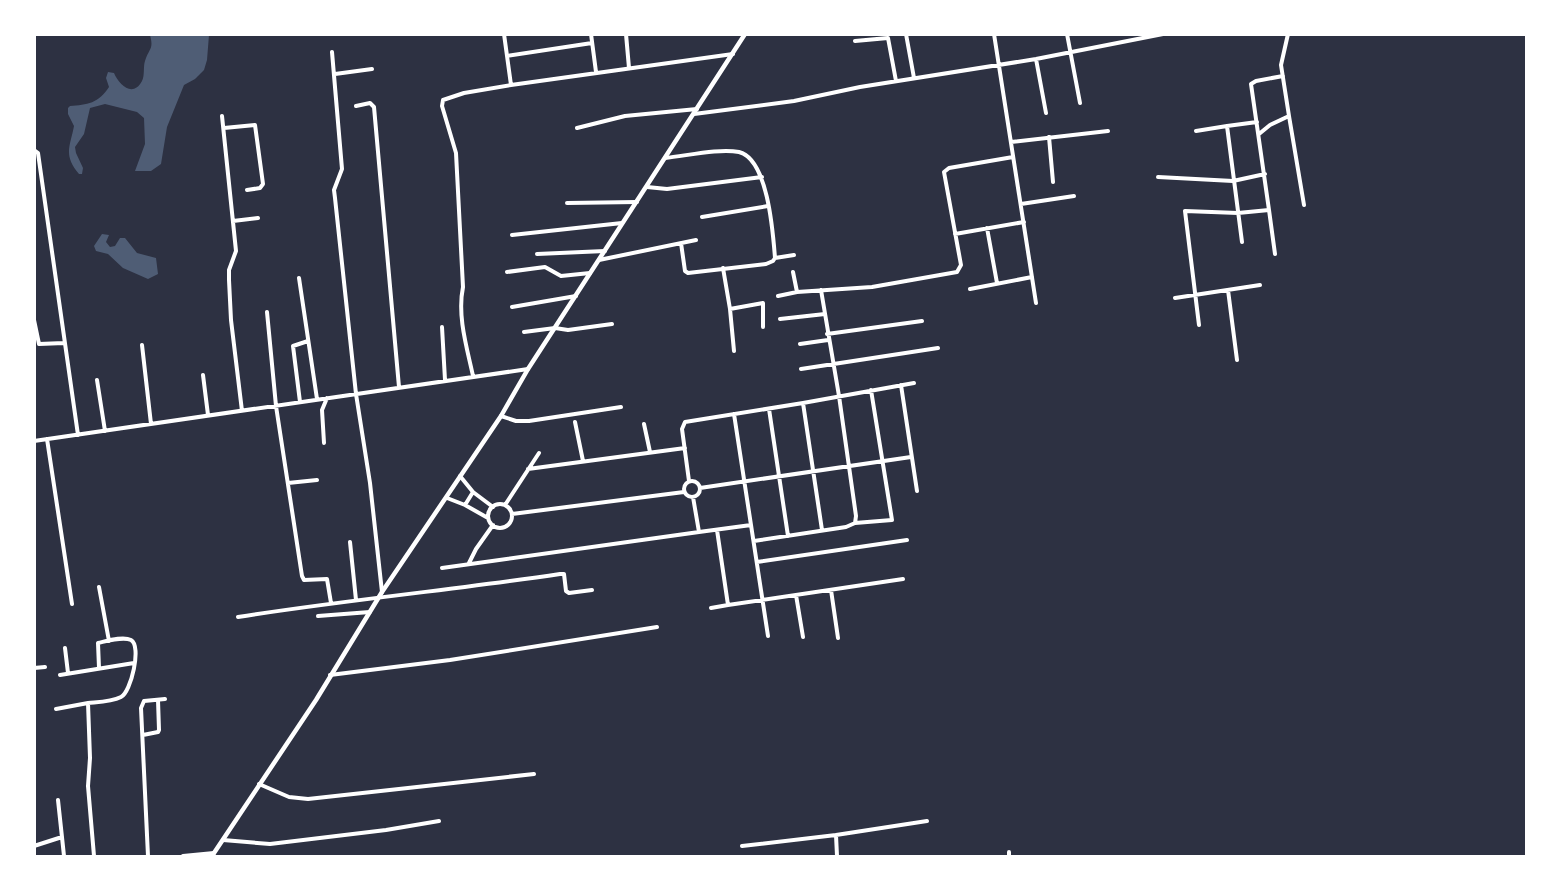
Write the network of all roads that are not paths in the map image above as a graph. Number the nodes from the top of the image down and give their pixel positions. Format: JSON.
{"nodes":[{"id":1,"x":504,"y":34,"type":"edge"},
{"id":2,"x":591,"y":34,"type":"edge"},
{"id":3,"x":626,"y":34,"type":"edge"},
{"id":4,"x":745,"y":34,"type":"edge"},
{"id":5,"x":906,"y":34,"type":"edge"},
{"id":6,"x":994,"y":34,"type":"edge"},
{"id":7,"x":1067,"y":34,"type":"edge"},
{"id":8,"x":1163,"y":34,"type":"edge"},
{"id":9,"x":1288,"y":34,"type":"edge"},
{"id":10,"x":1140,"y":36,"type":"edge"},
{"id":11,"x":855,"y":41,"type":"dead end"},
{"id":12,"x":592,"y":43,"type":"junction"},
{"id":13,"x":332,"y":52,"type":"dead end"},
{"id":14,"x":1070,"y":52,"type":"junction"},
{"id":15,"x":734,"y":54,"type":"junction"},
{"id":16,"x":507,"y":56,"type":"junction"},
{"id":17,"x":1036,"y":59,"type":"junction"},
{"id":18,"x":998,"y":64,"type":"junction"},
{"id":19,"x":629,"y":68,"type":"junction"},
{"id":20,"x":372,"y":69,"type":"dead end"},
{"id":21,"x":596,"y":72,"type":"junction"},
{"id":22,"x":335,"y":74,"type":"junction"},
{"id":23,"x":1283,"y":76,"type":"junction"},
{"id":24,"x":914,"y":78,"type":"junction"},
{"id":25,"x":896,"y":81,"type":"junction"},
{"id":26,"x":511,"y":85,"type":"junction"},
{"id":27,"x":1080,"y":104,"type":"dead end"},
{"id":28,"x":356,"y":106,"type":"dead end"},
{"id":29,"x":696,"y":112,"type":"junction"},
{"id":30,"x":1046,"y":113,"type":"dead end"},
{"id":31,"x":222,"y":116,"type":"dead end"},
{"id":32,"x":1289,"y":116,"type":"junction"},
{"id":33,"x":1257,"y":122,"type":"junction"},
{"id":34,"x":1227,"y":126,"type":"junction"},
{"id":35,"x":224,"y":128,"type":"junction"},
{"id":36,"x":577,"y":128,"type":"dead end"},
{"id":37,"x":1108,"y":131,"type":"dead end"},
{"id":38,"x":1196,"y":131,"type":"dead end"},
{"id":39,"x":1259,"y":134,"type":"junction"},
{"id":40,"x":1049,"y":137,"type":"junction"},
{"id":41,"x":1011,"y":142,"type":"junction"},
{"id":42,"x":34,"y":150,"type":"edge"},
{"id":43,"x":1013,"y":157,"type":"junction"},
{"id":44,"x":665,"y":158,"type":"junction"},
{"id":45,"x":1265,"y":174,"type":"junction"},
{"id":46,"x":762,"y":177,"type":"junction"},
{"id":47,"x":1158,"y":177,"type":"dead end"},
{"id":48,"x":1233,"y":181,"type":"junction"},
{"id":49,"x":1053,"y":182,"type":"dead end"},
{"id":50,"x":647,"y":187,"type":"junction"},
{"id":51,"x":247,"y":190,"type":"dead end"},
{"id":52,"x":1074,"y":196,"type":"dead end"},
{"id":53,"x":637,"y":202,"type":"junction"},
{"id":54,"x":567,"y":203,"type":"dead end"},
{"id":55,"x":1021,"y":204,"type":"junction"},
{"id":56,"x":1304,"y":205,"type":"dead end"},
{"id":57,"x":768,"y":206,"type":"junction"},
{"id":58,"x":1269,"y":210,"type":"junction"},
{"id":59,"x":1238,"y":213,"type":"junction"},
{"id":60,"x":258,"y":218,"type":"dead end"},
{"id":61,"x":702,"y":218,"type":"dead end"},
{"id":62,"x":233,"y":221,"type":"junction"},
{"id":63,"x":1024,"y":222,"type":"junction"},
{"id":64,"x":623,"y":223,"type":"junction"},
{"id":65,"x":987,"y":228,"type":"junction"},
{"id":66,"x":955,"y":234,"type":"junction"},
{"id":67,"x":512,"y":235,"type":"dead end"},
{"id":68,"x":696,"y":240,"type":"dead end"},
{"id":69,"x":1242,"y":242,"type":"dead end"},
{"id":70,"x":681,"y":243,"type":"junction"},
{"id":71,"x":605,"y":251,"type":"junction"},
{"id":72,"x":537,"y":254,"type":"dead end"},
{"id":73,"x":1275,"y":254,"type":"dead end"},
{"id":74,"x":794,"y":255,"type":"dead end"},
{"id":75,"x":775,"y":258,"type":"junction"},
{"id":76,"x":599,"y":260,"type":"junction"},
{"id":77,"x":723,"y":268,"type":"junction"},
{"id":78,"x":507,"y":272,"type":"dead end"},
{"id":79,"x":591,"y":272,"type":"junction"},
{"id":80,"x":793,"y":272,"type":"dead end"},
{"id":81,"x":1032,"y":277,"type":"junction"},
{"id":82,"x":298,"y":278,"type":"dead end"},
{"id":83,"x":997,"y":283,"type":"junction"},
{"id":84,"x":1260,"y":285,"type":"dead end"},
{"id":85,"x":970,"y":289,"type":"dead end"},
{"id":86,"x":821,"y":290,"type":"junction"},
{"id":87,"x":1228,"y":290,"type":"junction"},
{"id":88,"x":797,"y":292,"type":"junction"},
{"id":89,"x":1195,"y":295,"type":"junction"},
{"id":90,"x":576,"y":296,"type":"junction"},
{"id":91,"x":778,"y":296,"type":"dead end"},
{"id":92,"x":1175,"y":298,"type":"dead end"},
{"id":93,"x":1036,"y":303,"type":"dead end"},
{"id":94,"x":512,"y":308,"type":"dead end"},
{"id":95,"x":730,"y":309,"type":"junction"},
{"id":96,"x":267,"y":312,"type":"dead end"},
{"id":97,"x":825,"y":314,"type":"junction"},
{"id":98,"x":34,"y":320,"type":"edge"},
{"id":99,"x":780,"y":320,"type":"dead end"},
{"id":100,"x":922,"y":321,"type":"dead end"},
{"id":101,"x":612,"y":324,"type":"dead end"},
{"id":102,"x":1199,"y":325,"type":"dead end"},
{"id":103,"x":442,"y":327,"type":"dead end"},
{"id":104,"x":763,"y":327,"type":"dead end"},
{"id":105,"x":555,"y":328,"type":"junction"},
{"id":106,"x":524,"y":332,"type":"dead end"},
{"id":107,"x":827,"y":334,"type":"junction"},
{"id":108,"x":828,"y":340,"type":"junction"},
{"id":109,"x":308,"y":341,"type":"junction"},
{"id":110,"x":64,"y":343,"type":"junction"},
{"id":111,"x":800,"y":344,"type":"dead end"},
{"id":112,"x":142,"y":345,"type":"dead end"},
{"id":113,"x":938,"y":348,"type":"dead end"},
{"id":114,"x":734,"y":351,"type":"dead end"},
{"id":115,"x":1237,"y":360,"type":"dead end"},
{"id":116,"x":833,"y":364,"type":"junction"},
{"id":117,"x":528,"y":369,"type":"junction"},
{"id":118,"x":801,"y":369,"type":"dead end"},
{"id":119,"x":203,"y":375,"type":"dead end"},
{"id":120,"x":473,"y":376,"type":"junction"},
{"id":121,"x":97,"y":380,"type":"dead end"},
{"id":122,"x":445,"y":380,"type":"junction"},
{"id":123,"x":914,"y":383,"type":"dead end"},
{"id":124,"x":901,"y":385,"type":"junction"},
{"id":125,"x":399,"y":387,"type":"junction"},
{"id":126,"x":871,"y":390,"type":"junction"},
{"id":127,"x":356,"y":394,"type":"junction"},
{"id":128,"x":839,"y":396,"type":"junction"},
{"id":129,"x":327,"y":398,"type":"junction"},
{"id":130,"x":317,"y":399,"type":"junction"},
{"id":131,"x":300,"y":402,"type":"junction"},
{"id":132,"x":803,"y":404,"type":"junction"},
{"id":133,"x":276,"y":406,"type":"junction"},
{"id":134,"x":621,"y":407,"type":"dead end"},
{"id":135,"x":769,"y":409,"type":"junction"},
{"id":136,"x":242,"y":411,"type":"junction"},
{"id":137,"x":734,"y":414,"type":"junction"},
{"id":138,"x":208,"y":415,"type":"junction"},
{"id":139,"x":501,"y":416,"type":"junction"},
{"id":140,"x":575,"y":422,"type":"dead end"},
{"id":141,"x":151,"y":424,"type":"junction"},
{"id":142,"x":644,"y":424,"type":"dead end"},
{"id":143,"x":105,"y":431,"type":"junction"},
{"id":144,"x":78,"y":435,"type":"junction"},
{"id":145,"x":47,"y":439,"type":"junction"},
{"id":146,"x":34,"y":441,"type":"edge"},
{"id":147,"x":324,"y":443,"type":"dead end"},
{"id":148,"x":685,"y":448,"type":"junction"},
{"id":149,"x":650,"y":452,"type":"junction"},
{"id":150,"x":538,"y":453,"type":"dead end"},
{"id":151,"x":911,"y":457,"type":"junction"},
{"id":152,"x":583,"y":461,"type":"junction"},
{"id":153,"x":884,"y":462,"type":"junction"},
{"id":154,"x":849,"y":466,"type":"junction"},
{"id":155,"x":528,"y":469,"type":"junction"},
{"id":156,"x":814,"y":471,"type":"junction"},
{"id":157,"x":460,"y":476,"type":"junction"},
{"id":158,"x":780,"y":476,"type":"junction"},
{"id":159,"x":317,"y":480,"type":"dead end"},
{"id":160,"x":689,"y":481,"type":"junction"},
{"id":161,"x":744,"y":481,"type":"junction"},
{"id":162,"x":288,"y":483,"type":"junction"},
{"id":163,"x":700,"y":488,"type":"junction"},
{"id":164,"x":917,"y":491,"type":"dead end"},
{"id":165,"x":473,"y":492,"type":"junction"},
{"id":166,"x":684,"y":492,"type":"junction"},
{"id":167,"x":693,"y":497,"type":"junction"},
{"id":168,"x":447,"y":498,"type":"junction"},
{"id":169,"x":465,"y":505,"type":"junction"},
{"id":170,"x":505,"y":505,"type":"junction"},
{"id":171,"x":493,"y":507,"type":"junction"},
{"id":172,"x":512,"y":514,"type":"junction"},
{"id":173,"x":489,"y":518,"type":"junction"},
{"id":174,"x":855,"y":523,"type":"junction"},
{"id":175,"x":493,"y":525,"type":"junction"},
{"id":176,"x":751,"y":525,"type":"junction"},
{"id":177,"x":717,"y":530,"type":"junction"},
{"id":178,"x":822,"y":531,"type":"junction"},
{"id":179,"x":699,"y":532,"type":"junction"},
{"id":180,"x":788,"y":536,"type":"junction"},
{"id":181,"x":907,"y":540,"type":"dead end"},
{"id":182,"x":754,"y":541,"type":"junction"},
{"id":183,"x":350,"y":542,"type":"dead end"},
{"id":184,"x":757,"y":562,"type":"junction"},
{"id":185,"x":469,"y":564,"type":"junction"},
{"id":186,"x":442,"y":568,"type":"dead end"},
{"id":187,"x":903,"y":579,"type":"dead end"},
{"id":188,"x":99,"y":587,"type":"dead end"},
{"id":189,"x":592,"y":590,"type":"dead end"},
{"id":190,"x":831,"y":590,"type":"junction"},
{"id":191,"x":382,"y":592,"type":"junction"},
{"id":192,"x":796,"y":595,"type":"junction"},
{"id":193,"x":379,"y":598,"type":"junction"},
{"id":194,"x":356,"y":600,"type":"junction"},
{"id":195,"x":763,"y":600,"type":"junction"},
{"id":196,"x":331,"y":603,"type":"junction"},
{"id":197,"x":72,"y":604,"type":"dead end"},
{"id":198,"x":728,"y":605,"type":"junction"},
{"id":199,"x":711,"y":608,"type":"dead end"},
{"id":200,"x":370,"y":612,"type":"junction"},
{"id":201,"x":238,"y":616,"type":"dead end"},
{"id":202,"x":318,"y":616,"type":"dead end"},
{"id":203,"x":657,"y":627,"type":"dead end"},
{"id":204,"x":768,"y":636,"type":"dead end"},
{"id":205,"x":803,"y":637,"type":"dead end"},
{"id":206,"x":838,"y":638,"type":"dead end"},
{"id":207,"x":109,"y":641,"type":"junction"},
{"id":208,"x":65,"y":648,"type":"dead end"},
{"id":209,"x":134,"y":663,"type":"junction"},
{"id":210,"x":45,"y":667,"type":"dead end"},
{"id":211,"x":34,"y":668,"type":"edge"},
{"id":212,"x":99,"y":668,"type":"junction"},
{"id":213,"x":68,"y":674,"type":"junction"},
{"id":214,"x":60,"y":675,"type":"dead end"},
{"id":215,"x":329,"y":675,"type":"junction"},
{"id":216,"x":165,"y":699,"type":"dead end"},
{"id":217,"x":158,"y":700,"type":"junction"},
{"id":218,"x":88,"y":705,"type":"junction"},
{"id":219,"x":56,"y":709,"type":"dead end"},
{"id":220,"x":143,"y":735,"type":"junction"},
{"id":221,"x":534,"y":774,"type":"dead end"},
{"id":222,"x":258,"y":784,"type":"junction"},
{"id":223,"x":58,"y":800,"type":"dead end"},
{"id":224,"x":439,"y":821,"type":"dead end"},
{"id":225,"x":927,"y":821,"type":"dead end"},
{"id":226,"x":836,"y":835,"type":"junction"},
{"id":227,"x":62,"y":837,"type":"junction"},
{"id":228,"x":222,"y":840,"type":"junction"},
{"id":229,"x":34,"y":846,"type":"edge"},
{"id":230,"x":742,"y":846,"type":"dead end"},
{"id":231,"x":213,"y":855,"type":"edge"},
{"id":232,"x":64,"y":856,"type":"edge"},
{"id":233,"x":94,"y":856,"type":"edge"},
{"id":234,"x":148,"y":856,"type":"edge"},
{"id":235,"x":183,"y":856,"type":"edge"},
{"id":236,"x":837,"y":856,"type":"edge"}],
"edges":[{"from":1,"to":16,"type":"street"},
{"from":2,"to":12,"type":"street"},
{"from":3,"to":19,"type":"street"},
{"from":4,"to":15,"type":"street"},
{"from":5,"to":24,"type":"street"},
{"from":6,"to":18,"type":"street"},
{"from":7,"to":14,"type":"street"},
{"from":8,"to":10,"type":"street"},
{"from":9,"to":23,"type":"street"},
{"from":10,"to":14,"type":"street"},
{"from":11,"to":25,"type":"street"},
{"from":12,"to":16,"type":"street"},
{"from":12,"to":21,"type":"street"},
{"from":13,"to":22,"type":"street"},
{"from":14,"to":17,"type":"street"},
{"from":14,"to":27,"type":"street"},
{"from":15,"to":19,"type":"street"},
{"from":15,"to":29,"type":"street"},
{"from":16,"to":26,"type":"street"},
{"from":17,"to":18,"type":"street"},
{"from":17,"to":30,"type":"street"},
{"from":18,"to":24,"type":"street"},
{"from":18,"to":41,"type":"street"},
{"from":19,"to":21,"type":"street"},
{"from":20,"to":22,"type":"street"},
{"from":21,"to":26,"type":"street"},
{"from":22,"to":127,"type":"street"},
{"from":23,"to":32,"type":"street"},
{"from":23,"to":33,"type":"street"},
{"from":24,"to":25,"type":"street"},
{"from":25,"to":29,"type":"street"},
{"from":26,"to":120,"type":"street"},
{"from":28,"to":125,"type":"street"},
{"from":29,"to":36,"type":"street"},
{"from":29,"to":44,"type":"street"},
{"from":31,"to":35,"type":"street"},
{"from":32,"to":39,"type":"street"},
{"from":32,"to":56,"type":"street"},
{"from":33,"to":34,"type":"street"},
{"from":33,"to":39,"type":"street"},
{"from":34,"to":38,"type":"street"},
{"from":34,"to":48,"type":"street"},
{"from":35,"to":51,"type":"street"},
{"from":35,"to":62,"type":"street"},
{"from":37,"to":40,"type":"street"},
{"from":39,"to":45,"type":"street"},
{"from":40,"to":41,"type":"street"},
{"from":40,"to":49,"type":"street"},
{"from":41,"to":43,"type":"street"},
{"from":42,"to":110,"type":"street"},
{"from":43,"to":55,"type":"street"},
{"from":43,"to":66,"type":"street"},
{"from":44,"to":46,"type":"street"},
{"from":44,"to":50,"type":"street"},
{"from":45,"to":48,"type":"street"},
{"from":45,"to":58,"type":"street"},
{"from":46,"to":50,"type":"street"},
{"from":46,"to":57,"type":"street"},
{"from":47,"to":48,"type":"street"},
{"from":48,"to":59,"type":"street"},
{"from":50,"to":53,"type":"street"},
{"from":52,"to":55,"type":"street"},
{"from":53,"to":54,"type":"street"},
{"from":53,"to":64,"type":"street"},
{"from":55,"to":63,"type":"street"},
{"from":57,"to":61,"type":"street"},
{"from":57,"to":75,"type":"street"},
{"from":58,"to":59,"type":"street"},
{"from":58,"to":73,"type":"street"},
{"from":59,"to":69,"type":"street"},
{"from":59,"to":89,"type":"street"},
{"from":60,"to":62,"type":"street"},
{"from":62,"to":136,"type":"street"},
{"from":63,"to":65,"type":"street"},
{"from":63,"to":81,"type":"street"},
{"from":64,"to":67,"type":"street"},
{"from":64,"to":71,"type":"street"},
{"from":65,"to":66,"type":"street"},
{"from":65,"to":83,"type":"street"},
{"from":66,"to":86,"type":"street"},
{"from":68,"to":70,"type":"street"},
{"from":70,"to":76,"type":"street"},
{"from":70,"to":77,"type":"street"},
{"from":71,"to":72,"type":"street"},
{"from":71,"to":76,"type":"street"},
{"from":74,"to":75,"type":"street"},
{"from":75,"to":77,"type":"street"},
{"from":76,"to":79,"type":"street"},
{"from":77,"to":95,"type":"street"},
{"from":78,"to":79,"type":"street"},
{"from":79,"to":90,"type":"street"},
{"from":80,"to":88,"type":"street"},
{"from":81,"to":83,"type":"street"},
{"from":81,"to":93,"type":"street"},
{"from":82,"to":109,"type":"street"},
{"from":83,"to":85,"type":"street"},
{"from":84,"to":87,"type":"street"},
{"from":86,"to":88,"type":"street"},
{"from":86,"to":97,"type":"street"},
{"from":87,"to":89,"type":"street"},
{"from":87,"to":115,"type":"street"},
{"from":88,"to":91,"type":"street"},
{"from":89,"to":92,"type":"street"},
{"from":89,"to":102,"type":"street"},
{"from":90,"to":94,"type":"street"},
{"from":90,"to":105,"type":"street"},
{"from":95,"to":104,"type":"street"},
{"from":95,"to":114,"type":"street"},
{"from":96,"to":133,"type":"street"},
{"from":97,"to":99,"type":"street"},
{"from":97,"to":107,"type":"street"},
{"from":98,"to":110,"type":"street"},
{"from":100,"to":107,"type":"street"},
{"from":101,"to":105,"type":"street"},
{"from":103,"to":122,"type":"street"},
{"from":105,"to":106,"type":"street"},
{"from":105,"to":117,"type":"street"},
{"from":107,"to":108,"type":"street"},
{"from":108,"to":111,"type":"street"},
{"from":108,"to":116,"type":"street"},
{"from":109,"to":130,"type":"street"},
{"from":109,"to":131,"type":"street"},
{"from":110,"to":144,"type":"street"},
{"from":112,"to":141,"type":"street"},
{"from":113,"to":116,"type":"street"},
{"from":116,"to":118,"type":"street"},
{"from":116,"to":128,"type":"street"},
{"from":117,"to":120,"type":"street"},
{"from":117,"to":139,"type":"street"},
{"from":119,"to":138,"type":"street"},
{"from":120,"to":122,"type":"street"},
{"from":121,"to":143,"type":"street"},
{"from":122,"to":125,"type":"street"},
{"from":123,"to":124,"type":"street"},
{"from":124,"to":126,"type":"street"},
{"from":124,"to":151,"type":"street"},
{"from":125,"to":127,"type":"street"},
{"from":126,"to":128,"type":"street"},
{"from":126,"to":153,"type":"street"},
{"from":127,"to":129,"type":"street"},
{"from":127,"to":191,"type":"street"},
{"from":128,"to":132,"type":"street"},
{"from":128,"to":154,"type":"street"},
{"from":129,"to":130,"type":"street"},
{"from":129,"to":147,"type":"street"},
{"from":130,"to":131,"type":"street"},
{"from":131,"to":133,"type":"street"},
{"from":132,"to":135,"type":"street"},
{"from":132,"to":156,"type":"street"},
{"from":133,"to":136,"type":"street"},
{"from":133,"to":162,"type":"street"},
{"from":134,"to":139,"type":"street"},
{"from":135,"to":137,"type":"street"},
{"from":135,"to":158,"type":"street"},
{"from":136,"to":138,"type":"street"},
{"from":137,"to":148,"type":"street"},
{"from":137,"to":161,"type":"street"},
{"from":138,"to":141,"type":"street"},
{"from":139,"to":157,"type":"street"},
{"from":140,"to":152,"type":"street"},
{"from":141,"to":143,"type":"street"},
{"from":142,"to":149,"type":"street"},
{"from":143,"to":144,"type":"street"},
{"from":144,"to":145,"type":"street"},
{"from":145,"to":146,"type":"street"},
{"from":145,"to":197,"type":"street"},
{"from":148,"to":149,"type":"street"},
{"from":148,"to":160,"type":"street"},
{"from":149,"to":152,"type":"street"},
{"from":150,"to":155,"type":"street"},
{"from":151,"to":153,"type":"street"},
{"from":151,"to":164,"type":"street"},
{"from":152,"to":155,"type":"street"},
{"from":153,"to":154,"type":"street"},
{"from":153,"to":174,"type":"street"},
{"from":154,"to":156,"type":"street"},
{"from":154,"to":174,"type":"street"},
{"from":155,"to":170,"type":"street"},
{"from":156,"to":158,"type":"street"},
{"from":156,"to":178,"type":"street"},
{"from":157,"to":165,"type":"street"},
{"from":157,"to":168,"type":"street"},
{"from":158,"to":161,"type":"street"},
{"from":158,"to":180,"type":"street"},
{"from":159,"to":162,"type":"street"},
{"from":160,"to":163,"type":"street"},
{"from":160,"to":166,"type":"street"},
{"from":161,"to":163,"type":"street"},
{"from":161,"to":176,"type":"street"},
{"from":162,"to":196,"type":"street"},
{"from":163,"to":167,"type":"street"},
{"from":165,"to":169,"type":"street"},
{"from":165,"to":171,"type":"street"},
{"from":166,"to":167,"type":"street"},
{"from":166,"to":172,"type":"street"},
{"from":167,"to":179,"type":"street"},
{"from":168,"to":169,"type":"street"},
{"from":168,"to":191,"type":"street"},
{"from":169,"to":173,"type":"street"},
{"from":170,"to":171,"type":"street"},
{"from":170,"to":172,"type":"street"},
{"from":171,"to":173,"type":"street"},
{"from":172,"to":175,"type":"street"},
{"from":173,"to":175,"type":"street"},
{"from":174,"to":178,"type":"street"},
{"from":175,"to":185,"type":"street"},
{"from":176,"to":177,"type":"street"},
{"from":176,"to":182,"type":"street"},
{"from":177,"to":179,"type":"street"},
{"from":177,"to":198,"type":"street"},
{"from":178,"to":180,"type":"street"},
{"from":179,"to":185,"type":"street"},
{"from":180,"to":182,"type":"street"},
{"from":181,"to":184,"type":"street"},
{"from":182,"to":184,"type":"street"},
{"from":183,"to":194,"type":"street"},
{"from":184,"to":195,"type":"street"},
{"from":185,"to":186,"type":"street"},
{"from":187,"to":190,"type":"street"},
{"from":188,"to":207,"type":"street"},
{"from":189,"to":193,"type":"street"},
{"from":190,"to":192,"type":"street"},
{"from":190,"to":206,"type":"street"},
{"from":191,"to":193,"type":"street"},
{"from":192,"to":195,"type":"street"},
{"from":192,"to":205,"type":"street"},
{"from":193,"to":194,"type":"street"},
{"from":193,"to":200,"type":"street"},
{"from":194,"to":196,"type":"street"},
{"from":195,"to":198,"type":"street"},
{"from":195,"to":204,"type":"street"},
{"from":196,"to":201,"type":"street"},
{"from":198,"to":199,"type":"street"},
{"from":200,"to":202,"type":"street"},
{"from":200,"to":215,"type":"street"},
{"from":203,"to":215,"type":"street"},
{"from":207,"to":209,"type":"street"},
{"from":207,"to":212,"type":"street"},
{"from":208,"to":213,"type":"street"},
{"from":209,"to":212,"type":"street"},
{"from":209,"to":218,"type":"street"},
{"from":210,"to":211,"type":"street"},
{"from":212,"to":213,"type":"street"},
{"from":213,"to":214,"type":"street"},
{"from":215,"to":222,"type":"street"},
{"from":216,"to":217,"type":"street"},
{"from":217,"to":220,"type":"street"},
{"from":217,"to":220,"type":"street"},
{"from":218,"to":219,"type":"street"},
{"from":218,"to":233,"type":"street"},
{"from":220,"to":234,"type":"street"},
{"from":221,"to":222,"type":"street"},
{"from":222,"to":228,"type":"street"},
{"from":223,"to":227,"type":"street"},
{"from":224,"to":228,"type":"street"},
{"from":225,"to":226,"type":"street"},
{"from":226,"to":230,"type":"street"},
{"from":226,"to":236,"type":"street"},
{"from":227,"to":229,"type":"street"},
{"from":227,"to":232,"type":"street"},
{"from":228,"to":231,"type":"street"},
{"from":231,"to":235,"type":"street"}]}
